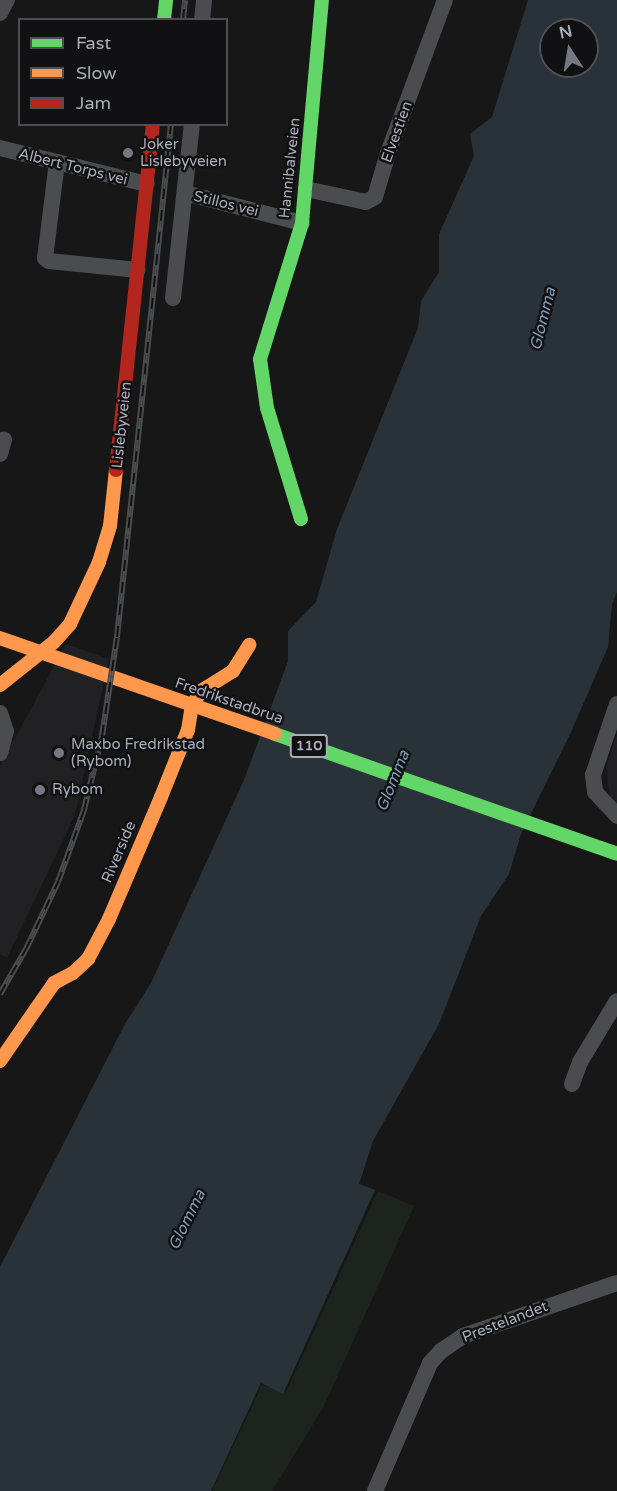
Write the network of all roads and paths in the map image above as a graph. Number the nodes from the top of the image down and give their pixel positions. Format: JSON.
{"nodes":[{"id":1,"x":7,"y":0,"type":"edge"},
{"id":2,"x":165,"y":0,"type":"edge"},
{"id":3,"x":204,"y":0,"type":"edge"},
{"id":4,"x":322,"y":0,"type":"edge"},
{"id":5,"x":445,"y":0,"type":"edge"},
{"id":6,"x":0,"y":14,"type":"edge"},
{"id":7,"x":164,"y":18,"type":"edge"},
{"id":8,"x":202,"y":18,"type":"edge"},
{"id":9,"x":153,"y":126,"type":"edge"},
{"id":10,"x":192,"y":126,"type":"edge"},
{"id":11,"x":0,"y":148,"type":"edge"},
{"id":12,"x":57,"y":162,"type":"junction"},
{"id":13,"x":147,"y":184,"type":"junction"},
{"id":14,"x":306,"y":189,"type":"junction"},
{"id":15,"x":185,"y":193,"type":"junction"},
{"id":16,"x":302,"y":223,"type":"junction"},
{"id":17,"x":138,"y":270,"type":"junction"},
{"id":18,"x":173,"y":298,"type":"dead end"},
{"id":19,"x":302,"y":519,"type":"dead end"},
{"id":20,"x":0,"y":638,"type":"edge"},
{"id":21,"x":249,"y":645,"type":"dead end"},
{"id":22,"x":0,"y":685,"type":"edge"},
{"id":23,"x":617,"y":704,"type":"edge"},
{"id":24,"x":0,"y":713,"type":"edge"},
{"id":25,"x":0,"y":753,"type":"edge"},
{"id":26,"x":617,"y":816,"type":"edge"},
{"id":27,"x":617,"y":854,"type":"edge"},
{"id":28,"x":617,"y":1000,"type":"edge"},
{"id":29,"x":0,"y":1061,"type":"edge"},
{"id":30,"x":572,"y":1084,"type":"dead end"},
{"id":31,"x":617,"y":1283,"type":"edge"},
{"id":32,"x":375,"y":1491,"type":"edge"}],
"edges":[{"from":1,"to":6,"type":"street"},
{"from":2,"to":7,"type":"main road"},
{"from":3,"to":8,"type":"street"},
{"from":4,"to":14,"type":"main road","name":"Hannibalveien"},
{"from":5,"to":14,"type":"street","name":"Elvestien"},
{"from":9,"to":13,"type":"main road","name":"Lislebyveien"},
{"from":10,"to":15,"type":"street"},
{"from":11,"to":12,"type":"street","name":"Albert Torps vei"},
{"from":12,"to":13,"type":"street","name":"Albert Torps vei"},
{"from":12,"to":17,"type":"street"},
{"from":13,"to":17,"type":"main road","name":"Lislebyveien"},
{"from":14,"to":16,"type":"main road","name":"Hannibalveien"},
{"from":15,"to":16,"type":"street","name":"Stillos vei"},
{"from":15,"to":18,"type":"street"},
{"from":16,"to":19,"type":"main road","name":"Hannibalveien"},
{"from":17,"to":22,"type":"main road","name":"Lislebyveien"},
{"from":20,"to":27,"type":"main road","name":"Fredrikstadbrua","number":"110"},
{"from":21,"to":29,"type":"main road","name":"Riverside"},
{"from":23,"to":26,"type":"street"},
{"from":24,"to":25,"type":"street"},
{"from":28,"to":30,"type":"street"},
{"from":31,"to":32,"type":"street","name":"Prestelandet"}]}
